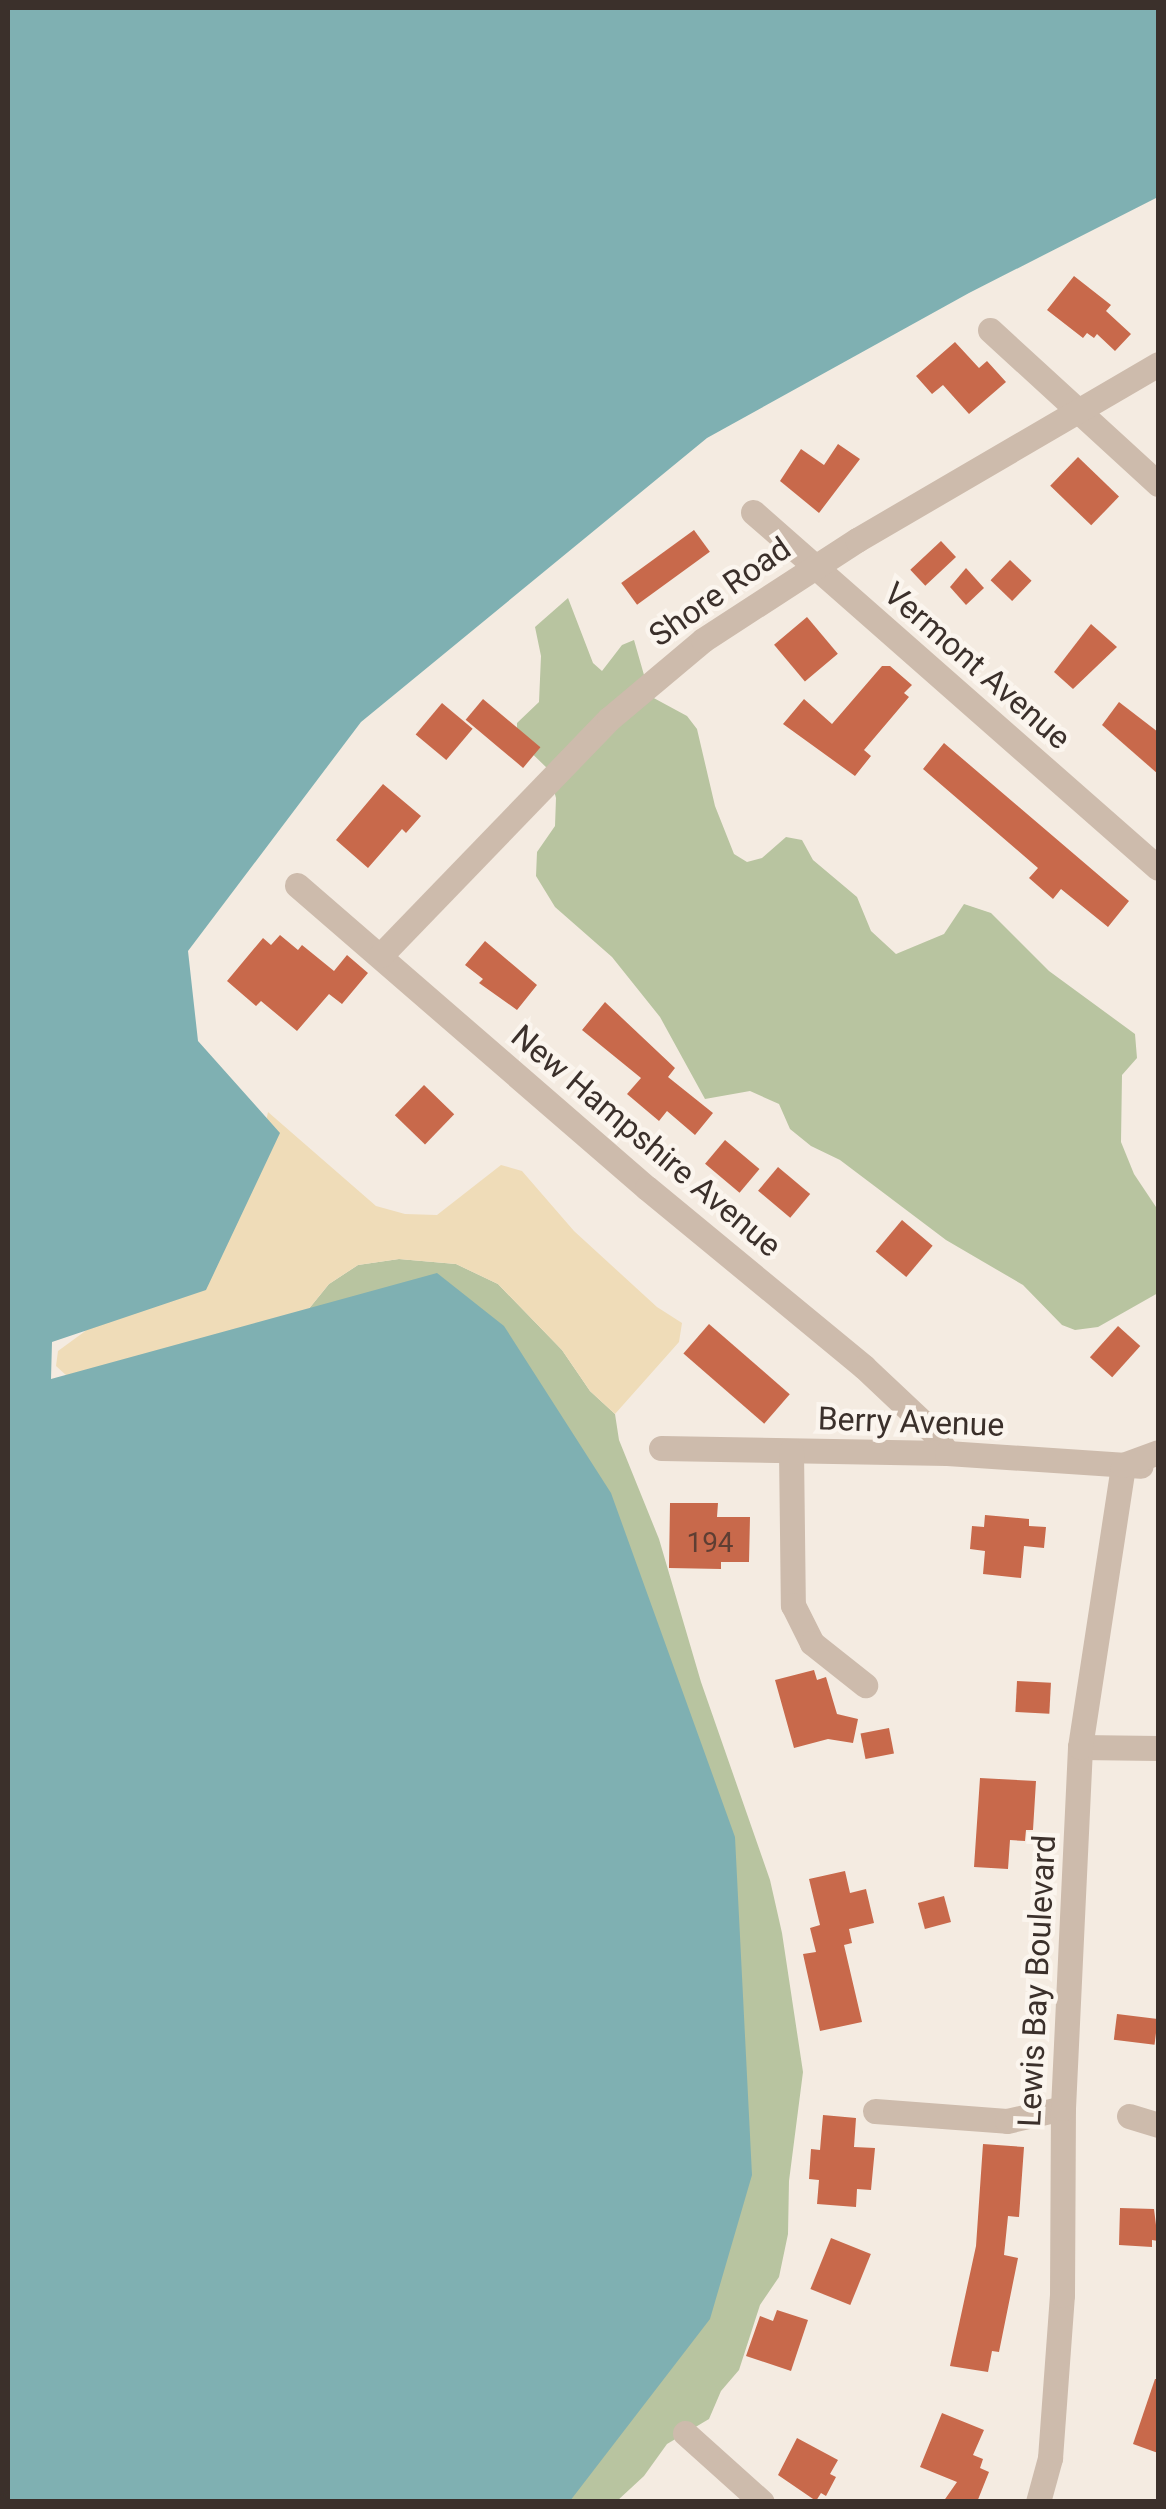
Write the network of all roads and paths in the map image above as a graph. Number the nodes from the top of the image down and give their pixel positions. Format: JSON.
{"nodes":[{"id":1,"x":990,"y":330,"type":"dead end"},
{"id":2,"x":1158,"y":364,"type":"edge"},
{"id":3,"x":1079,"y":408,"type":"junction"},
{"id":4,"x":1158,"y":484,"type":"edge"},
{"id":5,"x":753,"y":512,"type":"dead end"},
{"id":6,"x":814,"y":566,"type":"junction"},
{"id":7,"x":1158,"y":868,"type":"edge"},
{"id":8,"x":297,"y":885,"type":"dead end"},
{"id":9,"x":381,"y":954,"type":"junction"},
{"id":10,"x":661,"y":1448,"type":"dead end"},
{"id":11,"x":792,"y":1451,"type":"junction"},
{"id":12,"x":1158,"y":1452,"type":"edge"},
{"id":13,"x":947,"y":1453,"type":"junction"},
{"id":14,"x":1123,"y":1465,"type":"junction"},
{"id":15,"x":1158,"y":1466,"type":"edge"},
{"id":16,"x":865,"y":1686,"type":"dead end"},
{"id":17,"x":1080,"y":1747,"type":"junction"},
{"id":18,"x":1158,"y":1748,"type":"edge"},
{"id":19,"x":1063,"y":2108,"type":"junction"},
{"id":20,"x":875,"y":2111,"type":"dead end"},
{"id":21,"x":1129,"y":2116,"type":"dead end"},
{"id":22,"x":1158,"y":2124,"type":"edge"},
{"id":23,"x":685,"y":2433,"type":"dead end"},
{"id":24,"x":762,"y":2502,"type":"edge"},
{"id":25,"x":1038,"y":2502,"type":"edge"}],
"edges":[{"from":1,"to":3,"type":"street"},
{"from":2,"to":3,"type":"street","name":"Shore Road"},
{"from":3,"to":4,"type":"street"},
{"from":3,"to":6,"type":"street","name":"Shore Road"},
{"from":5,"to":6,"type":"street","name":"Vermont Avenue"},
{"from":6,"to":7,"type":"street","name":"Vermont Avenue"},
{"from":6,"to":9,"type":"street","name":"Shore Road"},
{"from":8,"to":9,"type":"street","name":"New Hampshire Avenue"},
{"from":9,"to":13,"type":"street","name":"New Hampshire Avenue"},
{"from":10,"to":11,"type":"street","name":"Berry Avenue"},
{"from":11,"to":13,"type":"street","name":"Berry Avenue"},
{"from":11,"to":16,"type":"street"},
{"from":12,"to":14,"type":"street"},
{"from":13,"to":14,"type":"street","name":"Berry Avenue"},
{"from":14,"to":15,"type":"street","name":"Berry Avenue"},
{"from":14,"to":17,"type":"street","name":"Lewis Bay Boulevard"},
{"from":17,"to":18,"type":"street"},
{"from":17,"to":19,"type":"street","name":"Lewis Bay Boulevard"},
{"from":19,"to":20,"type":"street"},
{"from":19,"to":25,"type":"street","name":"Lewis Bay Boulevard"},
{"from":21,"to":22,"type":"street"},
{"from":23,"to":24,"type":"street"}]}
